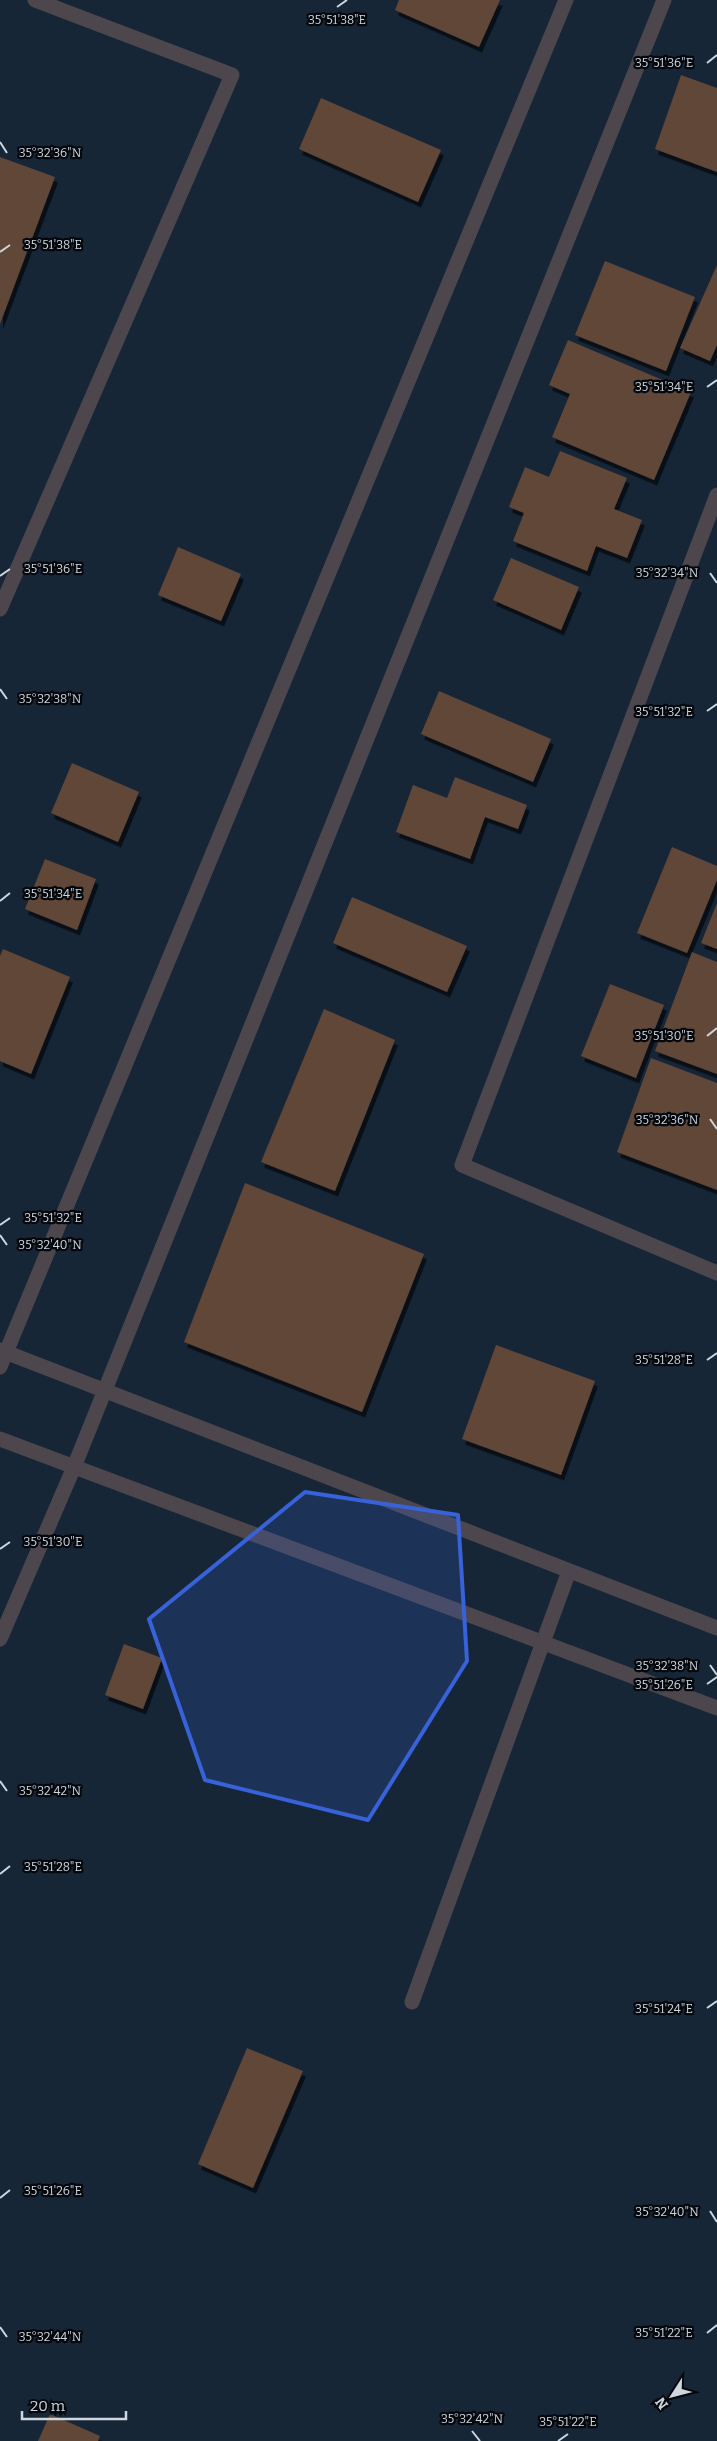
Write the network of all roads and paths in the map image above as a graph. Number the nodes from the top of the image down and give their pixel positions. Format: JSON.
{"nodes":[{"id":1,"x":35,"y":0,"type":"edge"},
{"id":2,"x":566,"y":0,"type":"edge"},
{"id":3,"x":664,"y":0,"type":"edge"},
{"id":4,"x":74,"y":7,"type":"edge"},
{"id":5,"x":717,"y":495,"type":"edge"},
{"id":6,"x":0,"y":608,"type":"edge"},
{"id":7,"x":717,"y":1273,"type":"edge"},
{"id":8,"x":3,"y":1351,"type":"edge"},
{"id":9,"x":0,"y":1367,"type":"edge"},
{"id":10,"x":104,"y":1390,"type":"junction"},
{"id":11,"x":0,"y":1439,"type":"edge"},
{"id":12,"x":74,"y":1467,"type":"junction"},
{"id":13,"x":569,"y":1571,"type":"junction"},
{"id":14,"x":717,"y":1628,"type":"edge"},
{"id":15,"x":0,"y":1639,"type":"edge"},
{"id":16,"x":543,"y":1642,"type":"junction"},
{"id":17,"x":717,"y":1708,"type":"edge"},
{"id":18,"x":412,"y":2002,"type":"dead end"}],
"edges":[{"from":1,"to":4,"type":"street"},
{"from":2,"to":8,"type":"street"},
{"from":3,"to":10,"type":"street"},
{"from":4,"to":6,"type":"street"},
{"from":5,"to":7,"type":"street"},
{"from":8,"to":9,"type":"street"},
{"from":8,"to":10,"type":"street"},
{"from":10,"to":12,"type":"street"},
{"from":10,"to":13,"type":"street"},
{"from":11,"to":12,"type":"street"},
{"from":12,"to":15,"type":"street"},
{"from":12,"to":16,"type":"street"},
{"from":13,"to":14,"type":"street"},
{"from":13,"to":16,"type":"street"},
{"from":16,"to":17,"type":"street"},
{"from":16,"to":18,"type":"street"}]}
